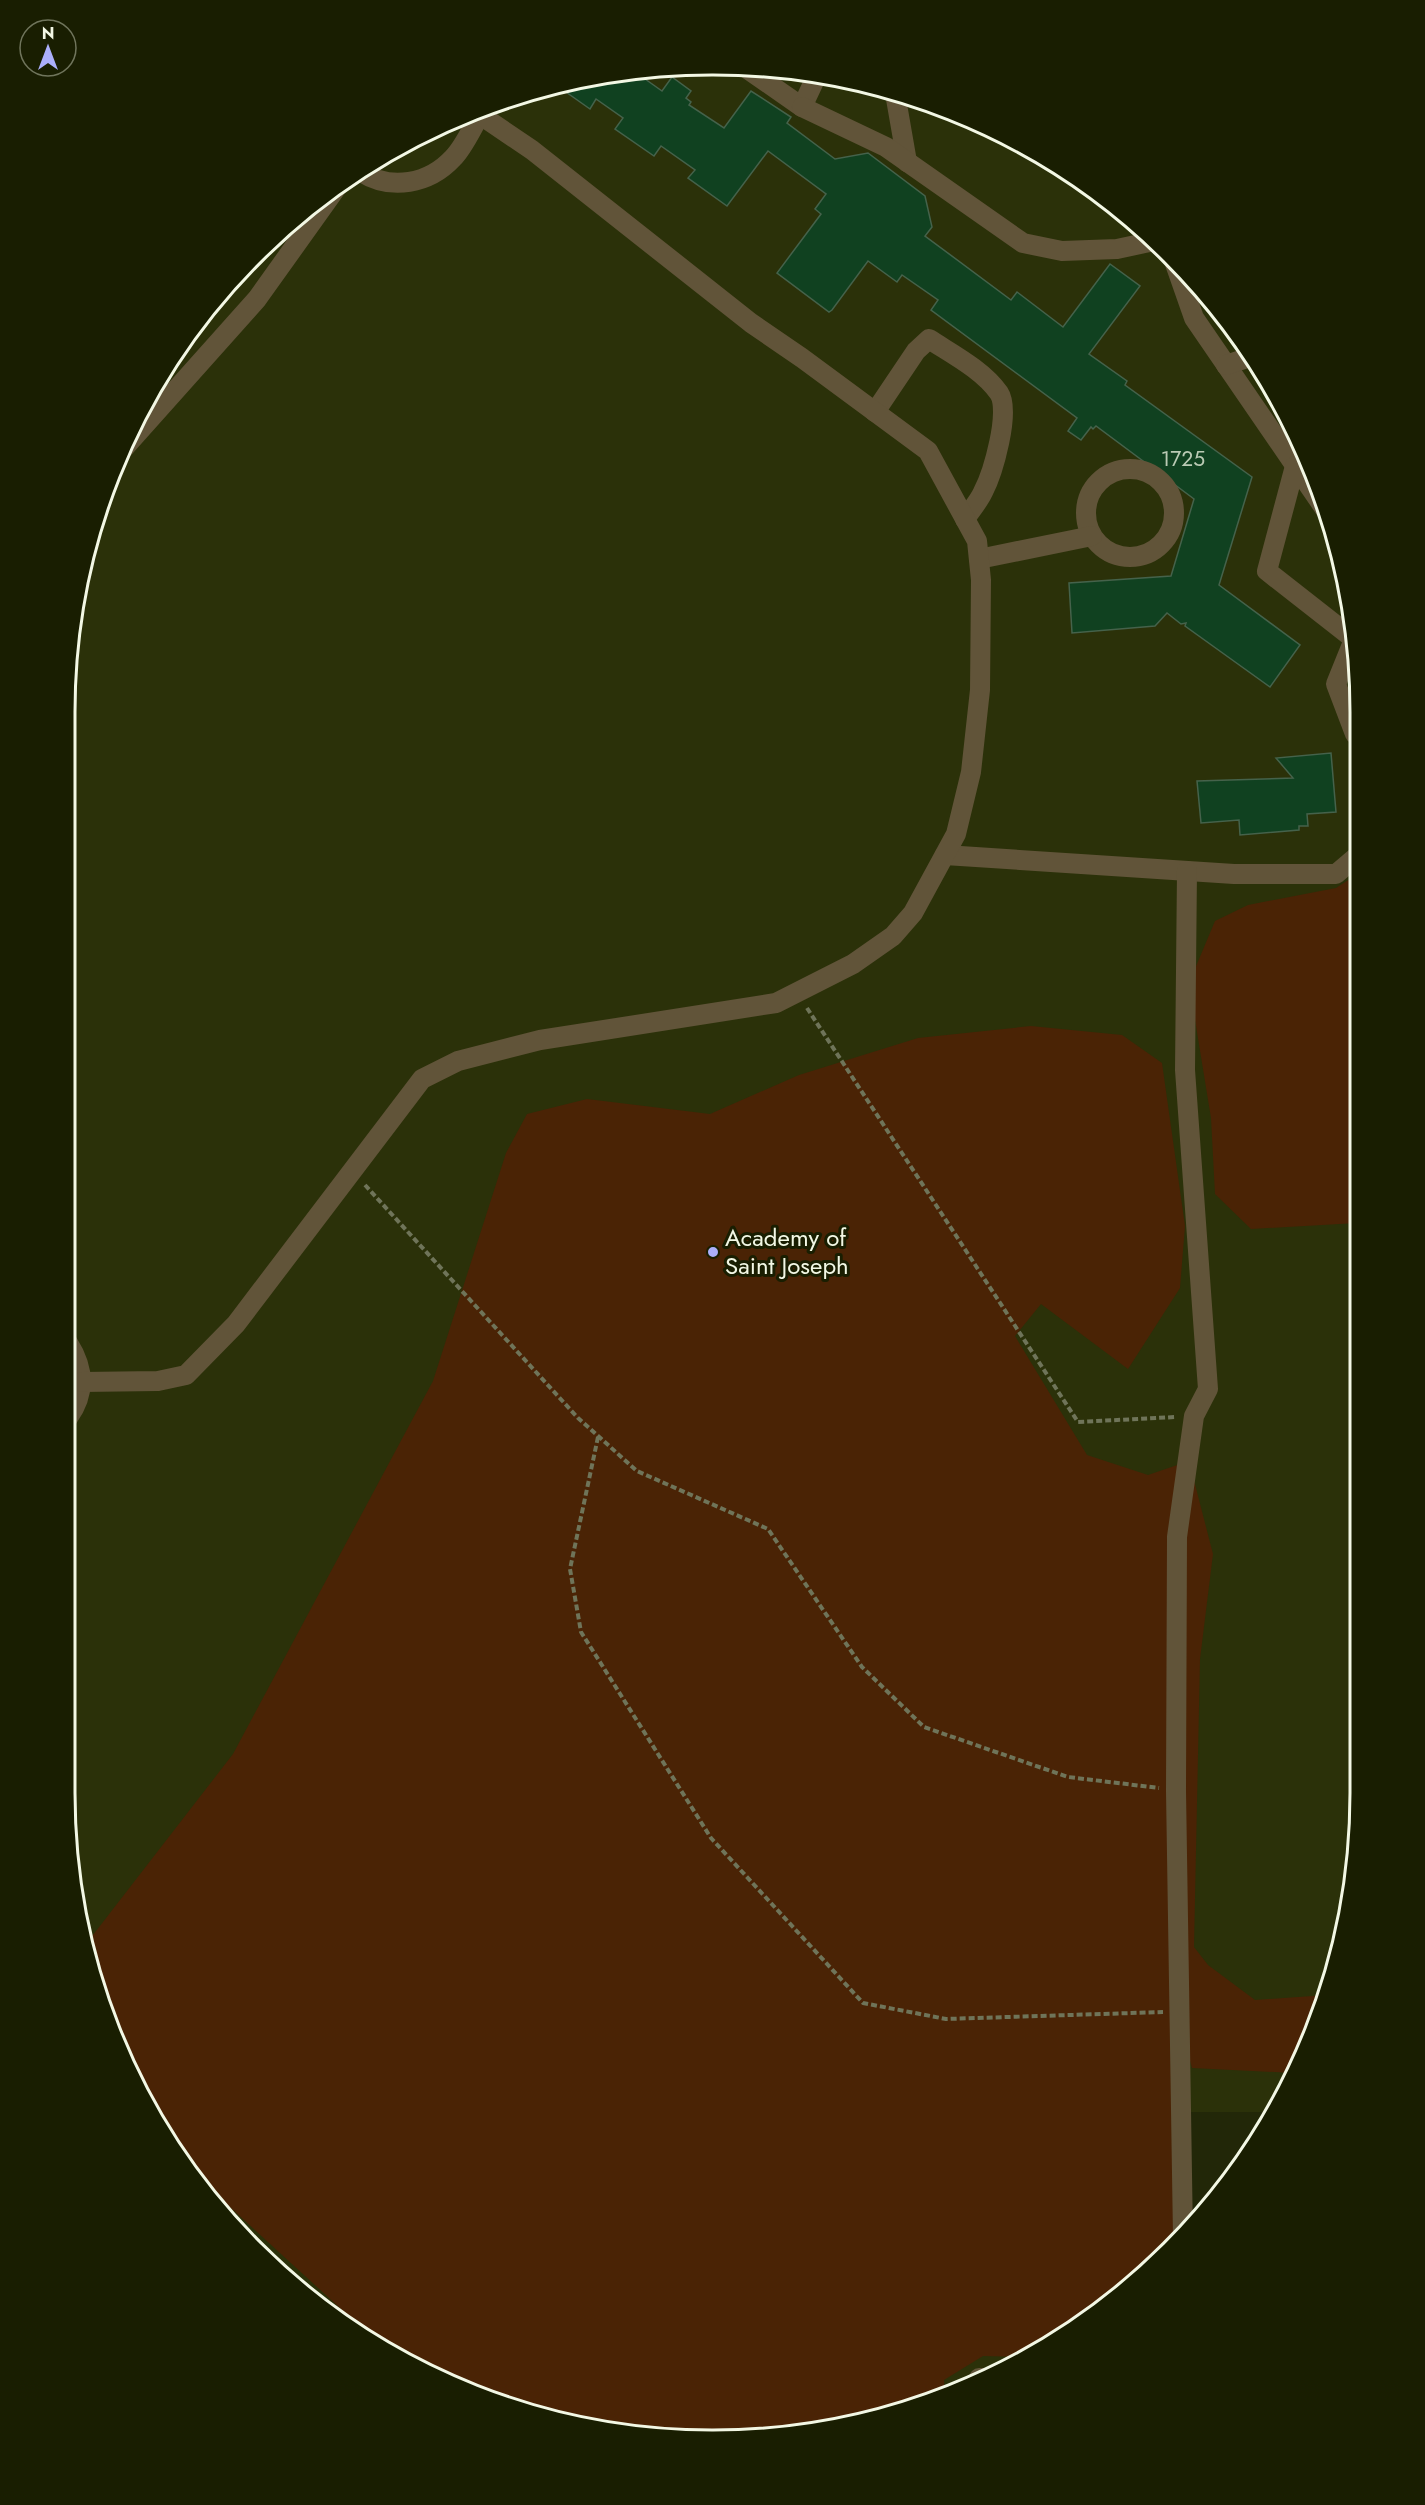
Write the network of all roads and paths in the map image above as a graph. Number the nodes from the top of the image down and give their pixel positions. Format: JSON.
{"nodes":[{"id":1,"x":758,"y":76,"type":"edge"},
{"id":2,"x":813,"y":83,"type":"edge"},
{"id":3,"x":897,"y":103,"type":"edge"},
{"id":4,"x":802,"y":107,"type":"junction"},
{"id":5,"x":485,"y":118,"type":"edge"},
{"id":6,"x":473,"y":122,"type":"edge"},
{"id":7,"x":908,"y":162,"type":"junction"},
{"id":8,"x":369,"y":175,"type":"edge"},
{"id":9,"x":321,"y":209,"type":"edge"},
{"id":10,"x":1144,"y":243,"type":"edge"},
{"id":11,"x":1188,"y":288,"type":"edge"},
{"id":12,"x":1244,"y":359,"type":"edge"},
{"id":13,"x":1226,"y":365,"type":"junction"},
{"id":14,"x":875,"y":412,"type":"junction"},
{"id":15,"x":143,"y":427,"type":"edge"},
{"id":16,"x":1295,"y":466,"type":"junction"},
{"id":17,"x":1306,"y":482,"type":"edge"},
{"id":18,"x":965,"y":519,"type":"junction"},
{"id":19,"x":1092,"y":536,"type":"junction"},
{"id":20,"x":979,"y":559,"type":"junction"},
{"id":21,"x":1345,"y":631,"type":"edge"},
{"id":22,"x":1348,"y":656,"type":"edge"},
{"id":23,"x":1350,"y":721,"type":"edge"},
{"id":24,"x":945,"y":855,"type":"junction"},
{"id":25,"x":1350,"y":862,"type":"edge"},
{"id":26,"x":1187,"y":871,"type":"junction"},
{"id":27,"x":796,"y":993,"type":"junction"},
{"id":28,"x":352,"y":1171,"type":"junction"},
{"id":29,"x":75,"y":1354,"type":"edge"},
{"id":30,"x":82,"y":1382,"type":"junction"},
{"id":31,"x":75,"y":1409,"type":"edge"},
{"id":32,"x":1194,"y":1416,"type":"junction"},
{"id":33,"x":599,"y":1437,"type":"junction"},
{"id":34,"x":1176,"y":1791,"type":"junction"},
{"id":35,"x":1180,"y":2012,"type":"junction"},
{"id":36,"x":1182,"y":2223,"type":"edge"}],
"edges":[{"from":1,"to":4,"type":"lane"},
{"from":2,"to":4,"type":"lane"},
{"from":3,"to":7,"type":"lane"},
{"from":4,"to":7,"type":"lane"},
{"from":5,"to":14,"type":"lane"},
{"from":6,"to":8,"type":"lane"},
{"from":7,"to":10,"type":"lane"},
{"from":9,"to":15,"type":"lane"},
{"from":11,"to":13,"type":"lane"},
{"from":12,"to":13,"type":"lane"},
{"from":13,"to":16,"type":"lane"},
{"from":14,"to":18,"type":"lane"},
{"from":14,"to":18,"type":"lane"},
{"from":16,"to":17,"type":"lane"},
{"from":16,"to":21,"type":"lane"},
{"from":18,"to":20,"type":"lane"},
{"from":19,"to":19,"type":"lane"},
{"from":19,"to":20,"type":"lane"},
{"from":20,"to":24,"type":"lane"},
{"from":22,"to":23,"type":"lane"},
{"from":24,"to":26,"type":"lane"},
{"from":24,"to":27,"type":"lane"},
{"from":25,"to":26,"type":"lane"},
{"from":26,"to":32,"type":"lane"},
{"from":27,"to":28,"type":"lane"},
{"from":27,"to":32,"type":"path"},
{"from":28,"to":30,"type":"lane"},
{"from":28,"to":33,"type":"path"},
{"from":29,"to":30,"type":"lane"},
{"from":30,"to":31,"type":"lane"},
{"from":32,"to":34,"type":"lane"},
{"from":33,"to":34,"type":"path"},
{"from":33,"to":35,"type":"path"},
{"from":34,"to":35,"type":"lane"},
{"from":35,"to":36,"type":"lane"}]}
